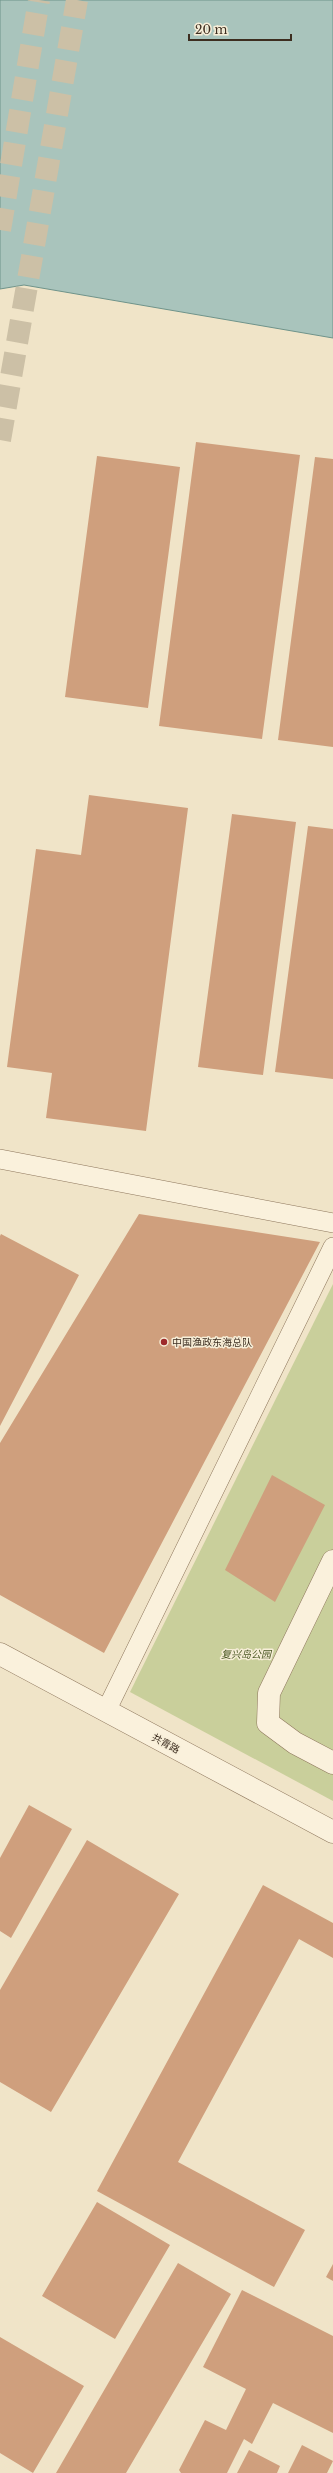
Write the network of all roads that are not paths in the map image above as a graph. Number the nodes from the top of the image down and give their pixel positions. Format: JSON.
{"nodes":[{"id":1,"x":0,"y":1159,"type":"edge"},
{"id":2,"x":333,"y":1223,"type":"edge"},
{"id":3,"x":333,"y":1247,"type":"edge"},
{"id":4,"x":333,"y":1561,"type":"edge"},
{"id":5,"x":0,"y":1654,"type":"edge"},
{"id":6,"x":106,"y":1711,"type":"junction"},
{"id":7,"x":333,"y":1763,"type":"edge"},
{"id":8,"x":333,"y":1832,"type":"edge"}],
"edges":[{"from":1,"to":2,"type":"lane"},
{"from":3,"to":6,"type":"lane"},
{"from":4,"to":7,"type":"street"},
{"from":5,"to":6,"type":"street","name":"共青路"},
{"from":6,"to":8,"type":"street","name":"共青路"}]}
